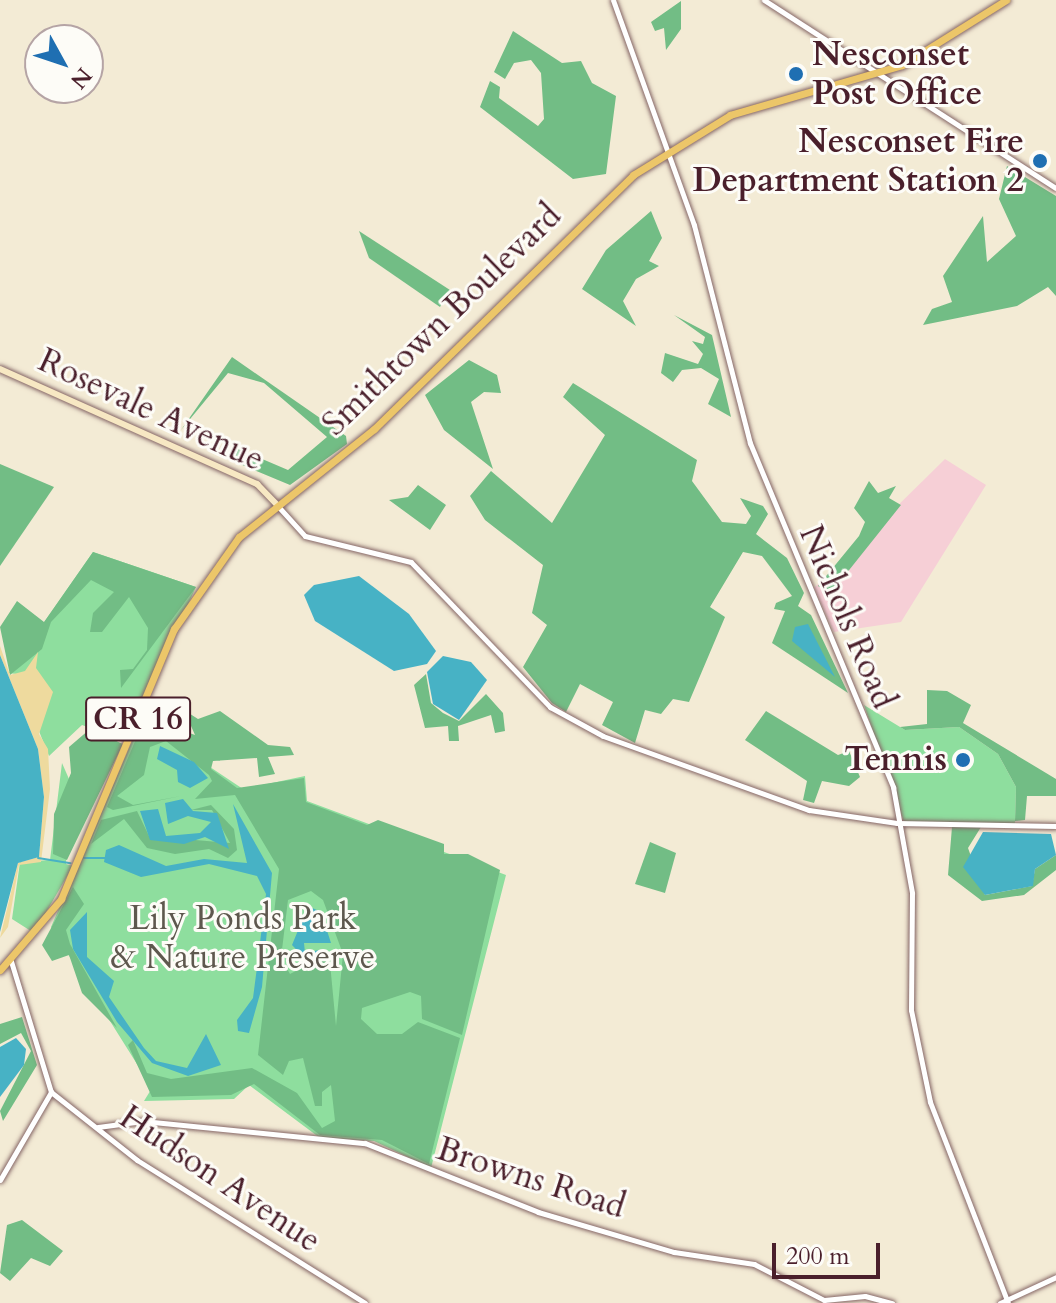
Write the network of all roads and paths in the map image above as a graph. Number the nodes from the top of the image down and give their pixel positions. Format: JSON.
{"nodes":[{"id":1,"x":613,"y":0,"type":"edge"},
{"id":2,"x":764,"y":0,"type":"edge"},
{"id":3,"x":1006,"y":0,"type":"edge"},
{"id":4,"x":880,"y":74,"type":"junction"},
{"id":5,"x":666,"y":154,"type":"junction"},
{"id":6,"x":1056,"y":188,"type":"edge"},
{"id":7,"x":0,"y":369,"type":"edge"},
{"id":8,"x":276,"y":504,"type":"junction"},
{"id":9,"x":904,"y":822,"type":"junction"},
{"id":10,"x":1056,"y":826,"type":"edge"},
{"id":11,"x":11,"y":961,"type":"junction"},
{"id":12,"x":0,"y":970,"type":"edge"},
{"id":13,"x":51,"y":1092,"type":"junction"},
{"id":14,"x":98,"y":1127,"type":"junction"},
{"id":15,"x":0,"y":1180,"type":"edge"},
{"id":16,"x":1056,"y":1277,"type":"edge"},
{"id":17,"x":1008,"y":1301,"type":"edge"},
{"id":18,"x":365,"y":1303,"type":"edge"},
{"id":19,"x":892,"y":1303,"type":"edge"},
{"id":20,"x":1000,"y":1303,"type":"edge"}],
"edges":[{"from":1,"to":5,"type":"street","name":"Nichols Road"},
{"from":2,"to":4,"type":"street"},
{"from":3,"to":4,"type":"main road","name":"Smithtown Boulevard","number":"CR 16"},
{"from":4,"to":5,"type":"main road","name":"Smithtown Boulevard","number":"CR 16"},
{"from":4,"to":6,"type":"street"},
{"from":5,"to":8,"type":"main road","name":"Smithtown Boulevard","number":"CR 16"},
{"from":5,"to":9,"type":"street","name":"Nichols Road"},
{"from":7,"to":8,"type":"main road","name":"Rosevale Avenue"},
{"from":8,"to":9,"type":"street"},
{"from":8,"to":11,"type":"main road","name":"Smithtown Boulevard","number":"CR 16"},
{"from":9,"to":10,"type":"street"},
{"from":9,"to":17,"type":"street","name":"Nichols Road"},
{"from":11,"to":12,"type":"main road","name":"Smithtown Boulevard","number":"CR 16"},
{"from":11,"to":13,"type":"street"},
{"from":13,"to":14,"type":"street","name":"Hudson Avenue"},
{"from":13,"to":15,"type":"street"},
{"from":14,"to":18,"type":"street","name":"Hudson Avenue"},
{"from":14,"to":19,"type":"street","name":"Browns Road"},
{"from":16,"to":17,"type":"street"},
{"from":17,"to":20,"type":"street"}]}
